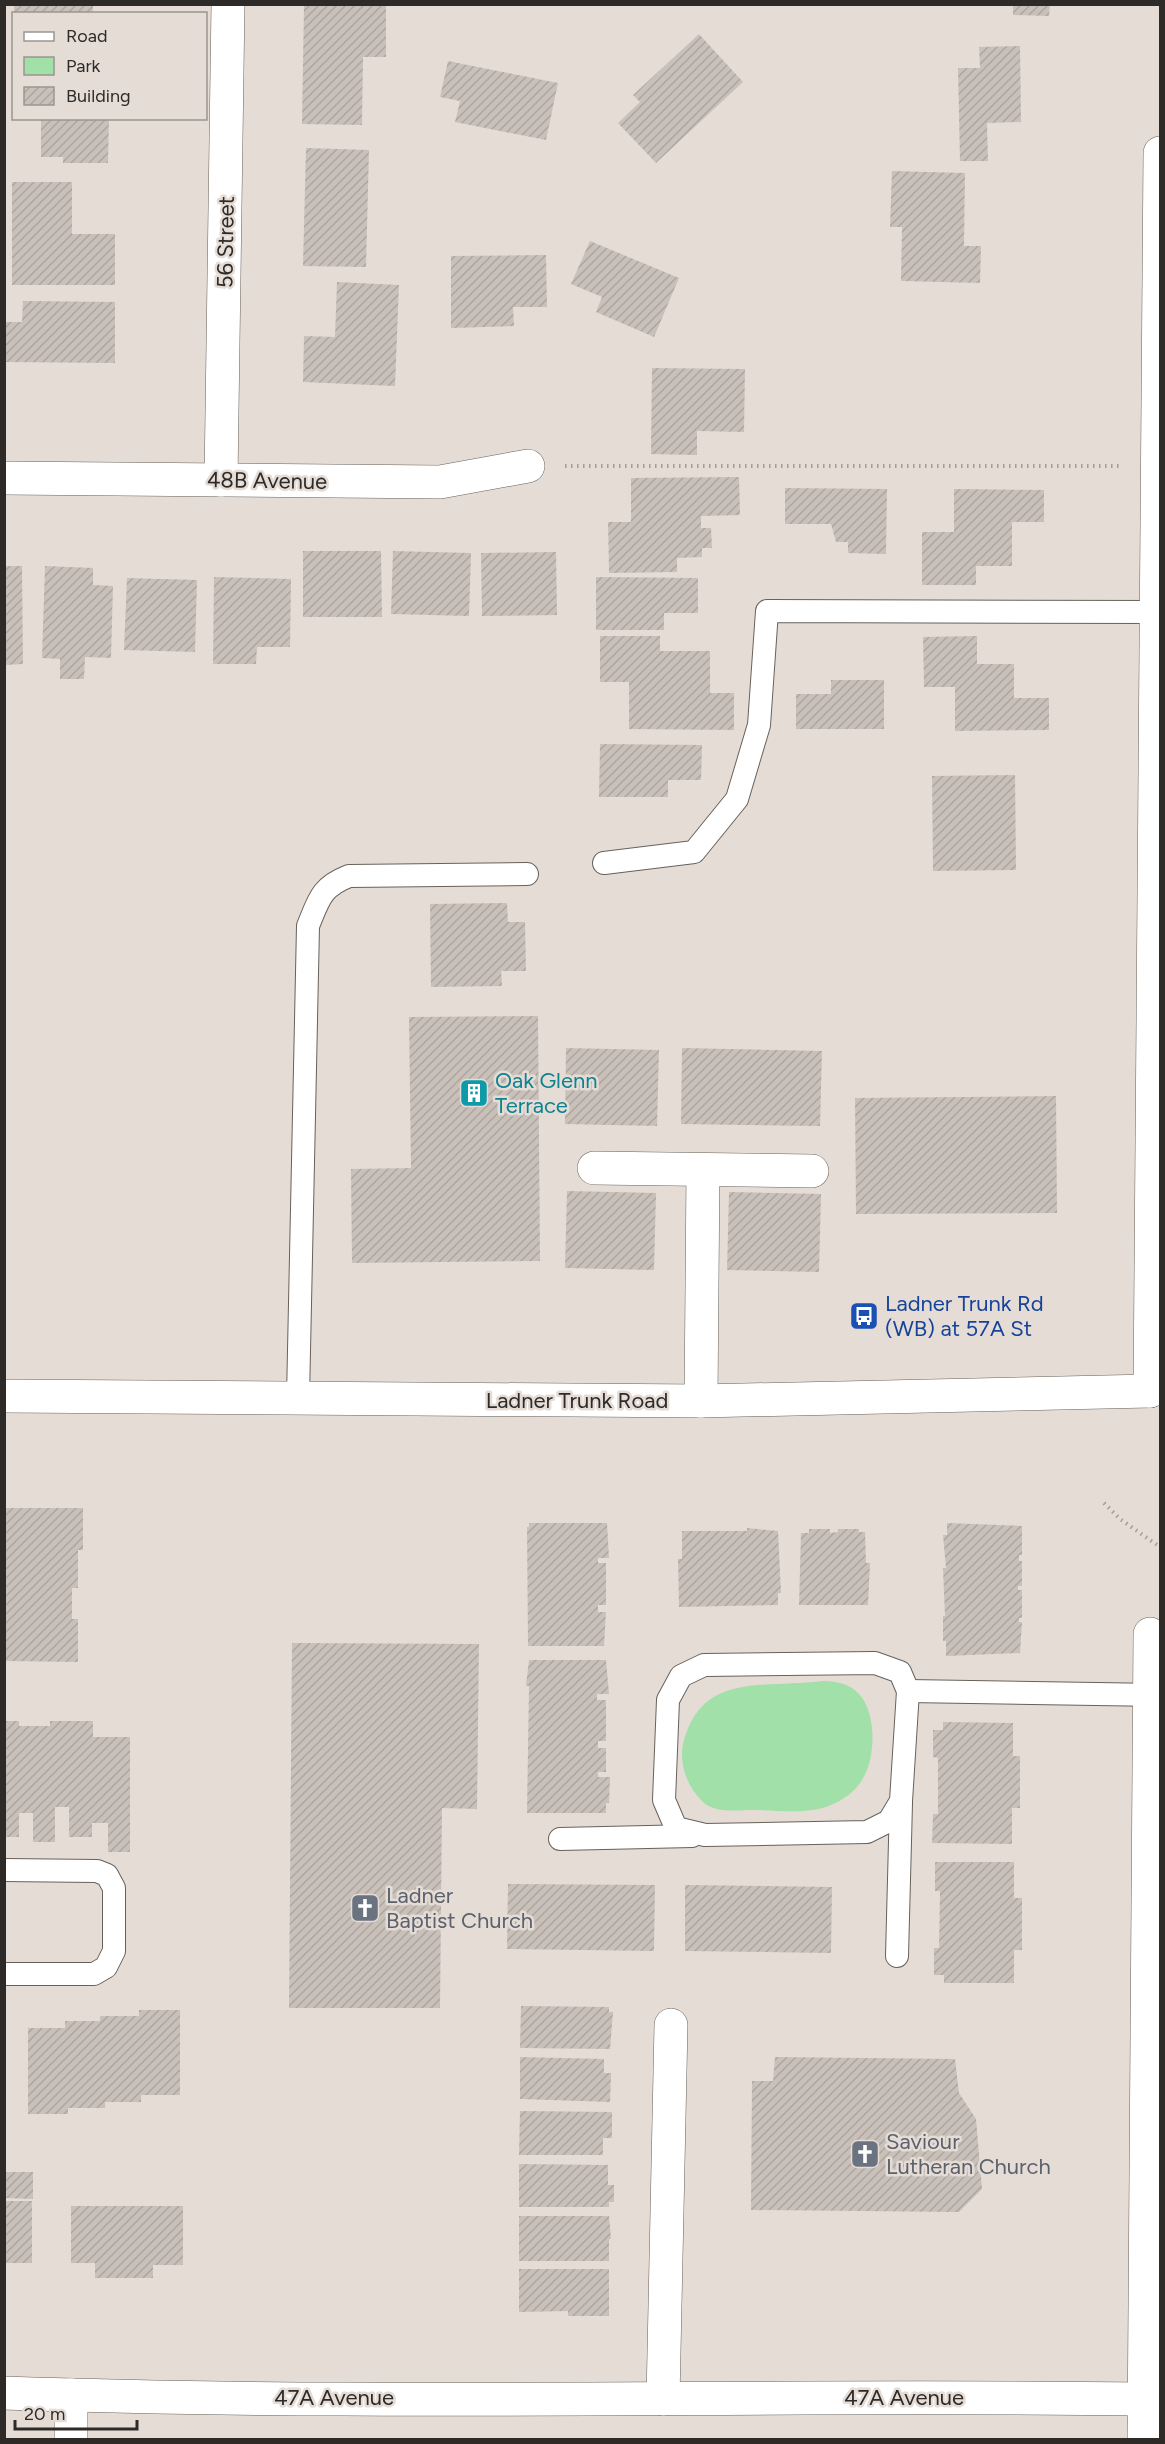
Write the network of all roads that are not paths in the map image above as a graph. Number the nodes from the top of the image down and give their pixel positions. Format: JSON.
{"nodes":[{"id":1,"x":228,"y":4,"type":"edge"},
{"id":2,"x":1161,"y":153,"type":"edge"},
{"id":3,"x":528,"y":466,"type":"road end"},
{"id":4,"x":4,"y":478,"type":"edge"},
{"id":5,"x":221,"y":480,"type":"junction"},
{"id":6,"x":1159,"y":597,"type":"edge"},
{"id":7,"x":604,"y":863,"type":"dead end"},
{"id":8,"x":527,"y":874,"type":"dead end"},
{"id":9,"x":1156,"y":1097,"type":"edge"},
{"id":10,"x":594,"y":1168,"type":"dead end"},
{"id":11,"x":703,"y":1170,"type":"junction"},
{"id":12,"x":812,"y":1170,"type":"dead end"},
{"id":13,"x":1157,"y":1392,"type":"edge"},
{"id":14,"x":4,"y":1396,"type":"edge"},
{"id":15,"x":298,"y":1398,"type":"junction"},
{"id":16,"x":701,"y":1401,"type":"junction"},
{"id":17,"x":1150,"y":1634,"type":"dead end"},
{"id":18,"x":908,"y":1691,"type":"junction"},
{"id":19,"x":1155,"y":1695,"type":"edge"},
{"id":20,"x":901,"y":1801,"type":"junction"},
{"id":21,"x":705,"y":1835,"type":"junction"},
{"id":22,"x":560,"y":1839,"type":"dead end"},
{"id":23,"x":4,"y":1870,"type":"edge"},
{"id":24,"x":897,"y":1956,"type":"dead end"},
{"id":25,"x":4,"y":1974,"type":"edge"},
{"id":26,"x":671,"y":2025,"type":"dead end"},
{"id":27,"x":4,"y":2393,"type":"edge"},
{"id":28,"x":71,"y":2395,"type":"junction"},
{"id":29,"x":663,"y":2398,"type":"junction"},
{"id":30,"x":1144,"y":2399,"type":"junction"},
{"id":31,"x":71,"y":2439,"type":"edge"},
{"id":32,"x":1144,"y":2439,"type":"edge"}],
"edges":[{"from":1,"to":5,"type":"street","name":"56 Street"},
{"from":2,"to":6,"type":"street"},
{"from":3,"to":5,"type":"street","name":"48B Avenue"},
{"from":4,"to":5,"type":"street","name":"48B Avenue"},
{"from":6,"to":7,"type":"lane"},
{"from":6,"to":9,"type":"street"},
{"from":8,"to":15,"type":"lane"},
{"from":9,"to":13,"type":"street"},
{"from":10,"to":11,"type":"street"},
{"from":11,"to":12,"type":"street"},
{"from":11,"to":16,"type":"street"},
{"from":13,"to":16,"type":"street","name":"Ladner Trunk Road"},
{"from":14,"to":15,"type":"street","name":"Ladner Trunk Road"},
{"from":15,"to":16,"type":"street","name":"Ladner Trunk Road"},
{"from":17,"to":19,"type":"street"},
{"from":18,"to":19,"type":"lane"},
{"from":18,"to":20,"type":"lane"},
{"from":18,"to":21,"type":"lane"},
{"from":19,"to":30,"type":"street"},
{"from":20,"to":21,"type":"lane"},
{"from":20,"to":24,"type":"lane"},
{"from":21,"to":22,"type":"lane"},
{"from":23,"to":25,"type":"lane"},
{"from":26,"to":29,"type":"street"},
{"from":27,"to":28,"type":"street","name":"47A Avenue"},
{"from":28,"to":29,"type":"street","name":"47A Avenue"},
{"from":28,"to":31,"type":"street"},
{"from":29,"to":30,"type":"street","name":"47A Avenue"},
{"from":30,"to":32,"type":"street"}]}
